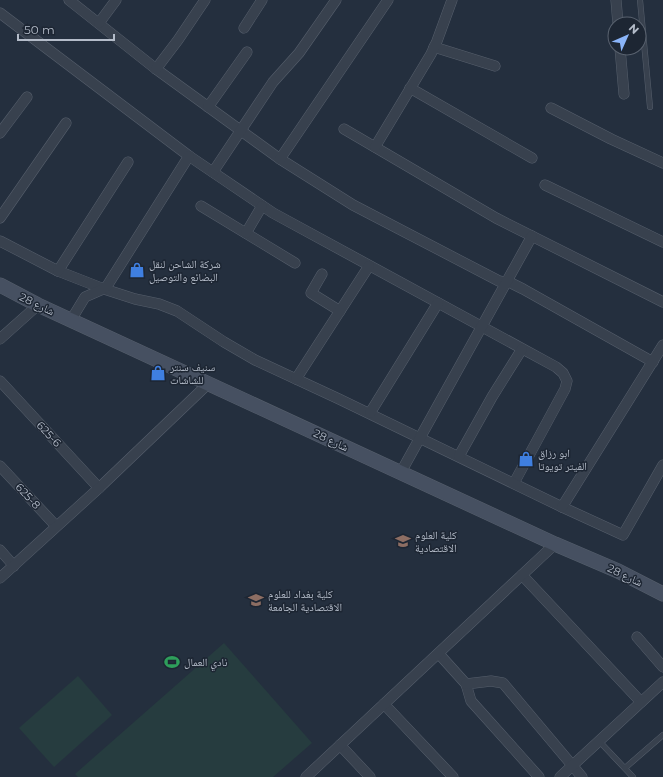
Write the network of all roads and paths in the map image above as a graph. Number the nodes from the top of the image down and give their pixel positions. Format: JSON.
{"nodes":[{"id":1,"x":69,"y":0,"type":"edge"},
{"id":2,"x":116,"y":0,"type":"edge"},
{"id":3,"x":205,"y":0,"type":"edge"},
{"id":4,"x":262,"y":0,"type":"edge"},
{"id":5,"x":336,"y":0,"type":"edge"},
{"id":6,"x":388,"y":0,"type":"edge"},
{"id":7,"x":452,"y":0,"type":"edge"},
{"id":8,"x":616,"y":0,"type":"edge"},
{"id":9,"x":640,"y":0,"type":"edge"},
{"id":10,"x":0,"y":13,"type":"edge"},
{"id":11,"x":617,"y":16,"type":"edge"},
{"id":12,"x":99,"y":23,"type":"junction"},
{"id":13,"x":244,"y":28,"type":"dead end"},
{"id":14,"x":434,"y":48,"type":"junction"},
{"id":15,"x":247,"y":52,"type":"dead end"},
{"id":16,"x":621,"y":56,"type":"edge"},
{"id":17,"x":495,"y":66,"type":"dead end"},
{"id":18,"x":156,"y":69,"type":"junction"},
{"id":19,"x":410,"y":88,"type":"junction"},
{"id":20,"x":624,"y":94,"type":"dead end"},
{"id":21,"x":27,"y":97,"type":"dead end"},
{"id":22,"x":208,"y":107,"type":"junction"},
{"id":23,"x":650,"y":107,"type":"dead end"},
{"id":24,"x":551,"y":108,"type":"dead end"},
{"id":25,"x":66,"y":123,"type":"dead end"},
{"id":26,"x":344,"y":129,"type":"dead end"},
{"id":27,"x":240,"y":130,"type":"junction"},
{"id":28,"x":0,"y":133,"type":"edge"},
{"id":29,"x":375,"y":147,"type":"junction"},
{"id":30,"x":190,"y":156,"type":"junction"},
{"id":31,"x":532,"y":158,"type":"dead end"},
{"id":32,"x":280,"y":159,"type":"junction"},
{"id":33,"x":128,"y":162,"type":"dead end"},
{"id":34,"x":663,"y":163,"type":"edge"},
{"id":35,"x":213,"y":172,"type":"junction"},
{"id":36,"x":545,"y":185,"type":"dead end"},
{"id":37,"x":201,"y":206,"type":"dead end"},
{"id":38,"x":262,"y":206,"type":"junction"},
{"id":39,"x":0,"y":218,"type":"edge"},
{"id":40,"x":246,"y":233,"type":"junction"},
{"id":41,"x":532,"y":236,"type":"junction"},
{"id":42,"x":0,"y":240,"type":"edge"},
{"id":43,"x":663,"y":242,"type":"edge"},
{"id":44,"x":295,"y":263,"type":"dead end"},
{"id":45,"x":369,"y":266,"type":"junction"},
{"id":46,"x":58,"y":271,"type":"junction"},
{"id":47,"x":322,"y":274,"type":"dead end"},
{"id":48,"x":506,"y":283,"type":"junction"},
{"id":49,"x":0,"y":285,"type":"edge"},
{"id":50,"x":104,"y":289,"type":"junction"},
{"id":51,"x":663,"y":302,"type":"edge"},
{"id":52,"x":438,"y":303,"type":"junction"},
{"id":53,"x":38,"y":305,"type":"junction"},
{"id":54,"x":340,"y":311,"type":"junction"},
{"id":55,"x":71,"y":320,"type":"junction"},
{"id":56,"x":481,"y":326,"type":"junction"},
{"id":57,"x":0,"y":339,"type":"edge"},
{"id":58,"x":663,"y":345,"type":"edge"},
{"id":59,"x":522,"y":349,"type":"junction"},
{"id":60,"x":653,"y":362,"type":"junction"},
{"id":61,"x":296,"y":379,"type":"junction"},
{"id":62,"x":0,"y":381,"type":"edge"},
{"id":63,"x":209,"y":383,"type":"junction"},
{"id":64,"x":370,"y":413,"type":"junction"},
{"id":65,"x":420,"y":438,"type":"junction"},
{"id":66,"x":459,"y":456,"type":"junction"},
{"id":67,"x":663,"y":465,"type":"edge"},
{"id":68,"x":0,"y":466,"type":"edge"},
{"id":69,"x":400,"y":472,"type":"junction"},
{"id":70,"x":514,"y":483,"type":"junction"},
{"id":71,"x":99,"y":488,"type":"junction"},
{"id":72,"x":562,"y":507,"type":"junction"},
{"id":73,"x":56,"y":526,"type":"junction"},
{"id":74,"x":555,"y":544,"type":"junction"},
{"id":75,"x":0,"y":550,"type":"edge"},
{"id":76,"x":14,"y":566,"type":"junction"},
{"id":77,"x":522,"y":574,"type":"junction"},
{"id":78,"x":0,"y":578,"type":"edge"},
{"id":79,"x":663,"y":594,"type":"edge"},
{"id":80,"x":637,"y":637,"type":"dead end"},
{"id":81,"x":439,"y":654,"type":"junction"},
{"id":82,"x":663,"y":667,"type":"edge"},
{"id":83,"x":663,"y":682,"type":"edge"},
{"id":84,"x":466,"y":684,"type":"junction"},
{"id":85,"x":641,"y":702,"type":"junction"},
{"id":86,"x":384,"y":704,"type":"junction"},
{"id":87,"x":663,"y":735,"type":"edge"},
{"id":88,"x":599,"y":741,"type":"junction"},
{"id":89,"x":340,"y":745,"type":"junction"},
{"id":90,"x":573,"y":766,"type":"junction"},
{"id":91,"x":625,"y":768,"type":"junction"},
{"id":92,"x":306,"y":777,"type":"edge"},
{"id":93,"x":370,"y":777,"type":"edge"},
{"id":94,"x":452,"y":777,"type":"edge"},
{"id":95,"x":539,"y":777,"type":"edge"},
{"id":96,"x":560,"y":777,"type":"edge"},
{"id":97,"x":582,"y":777,"type":"edge"},
{"id":98,"x":633,"y":777,"type":"edge"}],
"edges":[{"from":1,"to":12,"type":"street"},
{"from":2,"to":12,"type":"street"},
{"from":3,"to":18,"type":"street"},
{"from":4,"to":13,"type":"street"},
{"from":5,"to":27,"type":"street"},
{"from":6,"to":32,"type":"street"},
{"from":7,"to":14,"type":"street"},
{"from":8,"to":11,"type":"street"},
{"from":9,"to":23,"type":"lane"},
{"from":10,"to":30,"type":"street"},
{"from":12,"to":18,"type":"street"},
{"from":14,"to":17,"type":"street"},
{"from":14,"to":19,"type":"street"},
{"from":15,"to":22,"type":"street"},
{"from":16,"to":20,"type":"street"},
{"from":18,"to":22,"type":"street"},
{"from":19,"to":29,"type":"street"},
{"from":19,"to":31,"type":"street"},
{"from":21,"to":28,"type":"street"},
{"from":22,"to":27,"type":"street"},
{"from":24,"to":34,"type":"street"},
{"from":25,"to":39,"type":"street"},
{"from":26,"to":29,"type":"street"},
{"from":27,"to":32,"type":"street"},
{"from":27,"to":35,"type":"street"},
{"from":29,"to":41,"type":"street"},
{"from":30,"to":35,"type":"street"},
{"from":30,"to":50,"type":"street"},
{"from":32,"to":48,"type":"street"},
{"from":33,"to":46,"type":"street"},
{"from":35,"to":38,"type":"street"},
{"from":36,"to":43,"type":"street"},
{"from":37,"to":40,"type":"street"},
{"from":38,"to":40,"type":"street"},
{"from":38,"to":45,"type":"street"},
{"from":40,"to":44,"type":"street"},
{"from":41,"to":48,"type":"street"},
{"from":41,"to":51,"type":"street"},
{"from":42,"to":46,"type":"street"},
{"from":45,"to":52,"type":"street"},
{"from":45,"to":54,"type":"street"},
{"from":46,"to":50,"type":"street"},
{"from":47,"to":54,"type":"street"},
{"from":48,"to":56,"type":"street"},
{"from":48,"to":60,"type":"street"},
{"from":49,"to":53,"type":"street","name":"شارع 28"},
{"from":50,"to":55,"type":"street"},
{"from":50,"to":61,"type":"street"},
{"from":52,"to":56,"type":"street"},
{"from":52,"to":64,"type":"street"},
{"from":53,"to":55,"type":"street","name":"شارع 28"},
{"from":53,"to":57,"type":"street"},
{"from":54,"to":61,"type":"street"},
{"from":55,"to":63,"type":"street","name":"شارع 28"},
{"from":56,"to":59,"type":"street"},
{"from":56,"to":65,"type":"street"},
{"from":58,"to":60,"type":"street"},
{"from":59,"to":66,"type":"street"},
{"from":59,"to":70,"type":"street"},
{"from":60,"to":72,"type":"street"},
{"from":61,"to":64,"type":"street"},
{"from":62,"to":71,"type":"street","name":"625-6"},
{"from":63,"to":69,"type":"street","name":"شارع 28"},
{"from":63,"to":71,"type":"street"},
{"from":64,"to":65,"type":"street"},
{"from":65,"to":66,"type":"street"},
{"from":65,"to":69,"type":"street"},
{"from":66,"to":70,"type":"street"},
{"from":67,"to":72,"type":"street"},
{"from":68,"to":73,"type":"street","name":"625-8"},
{"from":69,"to":74,"type":"street","name":"شارع 28"},
{"from":70,"to":72,"type":"street"},
{"from":71,"to":73,"type":"street"},
{"from":73,"to":76,"type":"street"},
{"from":74,"to":77,"type":"street"},
{"from":74,"to":79,"type":"street","name":"شارع 28"},
{"from":75,"to":76,"type":"street"},
{"from":76,"to":78,"type":"street"},
{"from":77,"to":81,"type":"street"},
{"from":77,"to":85,"type":"street"},
{"from":80,"to":82,"type":"street"},
{"from":81,"to":84,"type":"street"},
{"from":81,"to":86,"type":"street"},
{"from":83,"to":85,"type":"street"},
{"from":84,"to":90,"type":"street"},
{"from":84,"to":95,"type":"street"},
{"from":85,"to":88,"type":"street"},
{"from":86,"to":89,"type":"street"},
{"from":86,"to":94,"type":"street"},
{"from":87,"to":91,"type":"lane"},
{"from":88,"to":90,"type":"street"},
{"from":88,"to":91,"type":"lane"},
{"from":89,"to":92,"type":"street"},
{"from":89,"to":93,"type":"street"},
{"from":90,"to":96,"type":"street"},
{"from":90,"to":97,"type":"street"},
{"from":91,"to":98,"type":"lane"}]}
